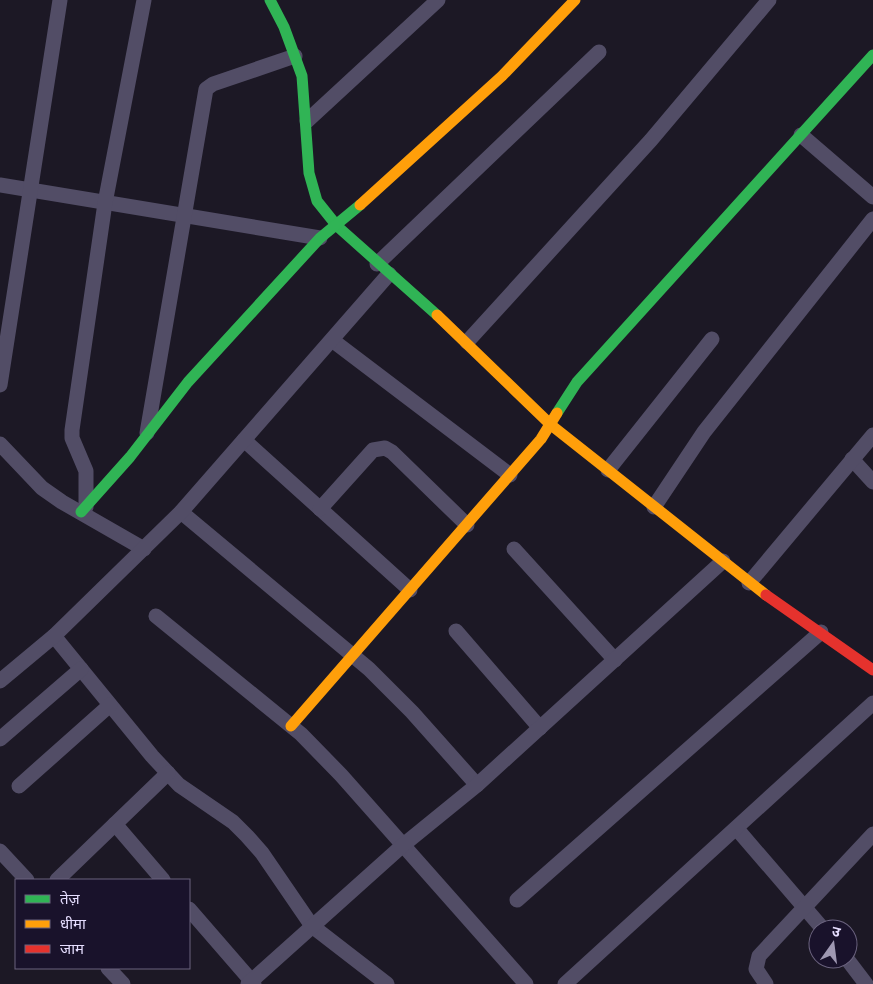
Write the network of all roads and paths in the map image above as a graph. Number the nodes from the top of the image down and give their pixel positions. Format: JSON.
{"nodes":[{"id":1,"x":60,"y":0,"type":"edge"},
{"id":2,"x":144,"y":0,"type":"edge"},
{"id":3,"x":270,"y":0,"type":"edge"},
{"id":4,"x":438,"y":0,"type":"edge"},
{"id":5,"x":575,"y":0,"type":"edge"},
{"id":6,"x":769,"y":0,"type":"edge"},
{"id":7,"x":598,"y":52,"type":"dead end"},
{"id":8,"x":873,"y":55,"type":"edge"},
{"id":9,"x":295,"y":56,"type":"junction"},
{"id":10,"x":307,"y":121,"type":"junction"},
{"id":11,"x":801,"y":134,"type":"junction"},
{"id":12,"x":0,"y":185,"type":"edge"},
{"id":13,"x":30,"y":190,"type":"junction"},
{"id":14,"x":873,"y":197,"type":"edge"},
{"id":15,"x":105,"y":203,"type":"junction"},
{"id":16,"x":184,"y":215,"type":"junction"},
{"id":17,"x":873,"y":219,"type":"edge"},
{"id":18,"x":337,"y":226,"type":"junction"},
{"id":19,"x":320,"y":238,"type":"junction"},
{"id":20,"x":377,"y":264,"type":"junction"},
{"id":21,"x":389,"y":274,"type":"junction"},
{"id":22,"x":712,"y":339,"type":"dead end"},
{"id":23,"x":332,"y":340,"type":"junction"},
{"id":24,"x":467,"y":342,"type":"junction"},
{"id":25,"x":0,"y":385,"type":"edge"},
{"id":26,"x":551,"y":425,"type":"junction"},
{"id":27,"x":873,"y":435,"type":"edge"},
{"id":28,"x":146,"y":436,"type":"junction"},
{"id":29,"x":244,"y":440,"type":"junction"},
{"id":30,"x":0,"y":444,"type":"edge"},
{"id":31,"x":852,"y":459,"type":"junction"},
{"id":32,"x":608,"y":470,"type":"junction"},
{"id":33,"x":510,"y":475,"type":"junction"},
{"id":34,"x":873,"y":482,"type":"edge"},
{"id":35,"x":654,"y":506,"type":"junction"},
{"id":36,"x":84,"y":509,"type":"junction"},
{"id":37,"x":320,"y":509,"type":"junction"},
{"id":38,"x":181,"y":512,"type":"junction"},
{"id":39,"x":467,"y":525,"type":"junction"},
{"id":40,"x":144,"y":549,"type":"junction"},
{"id":41,"x":514,"y":550,"type":"dead end"},
{"id":42,"x":723,"y":561,"type":"junction"},
{"id":43,"x":749,"y":583,"type":"junction"},
{"id":44,"x":410,"y":590,"type":"junction"},
{"id":45,"x":156,"y":616,"type":"dead end"},
{"id":46,"x":456,"y":631,"type":"dead end"},
{"id":47,"x":821,"y":632,"type":"junction"},
{"id":48,"x":54,"y":636,"type":"junction"},
{"id":49,"x":354,"y":656,"type":"junction"},
{"id":50,"x":615,"y":660,"type":"junction"},
{"id":51,"x":82,"y":670,"type":"junction"},
{"id":52,"x":873,"y":670,"type":"edge"},
{"id":53,"x":0,"y":681,"type":"edge"},
{"id":54,"x":873,"y":703,"type":"edge"},
{"id":55,"x":110,"y":705,"type":"junction"},
{"id":56,"x":291,"y":726,"type":"junction"},
{"id":57,"x":540,"y":728,"type":"junction"},
{"id":58,"x":0,"y":739,"type":"edge"},
{"id":59,"x":168,"y":773,"type":"junction"},
{"id":60,"x":477,"y":785,"type":"junction"},
{"id":61,"x":19,"y":786,"type":"dead end"},
{"id":62,"x":115,"y":824,"type":"junction"},
{"id":63,"x":737,"y":829,"type":"junction"},
{"id":64,"x":872,"y":838,"type":"edge"},
{"id":65,"x":402,"y":846,"type":"junction"},
{"id":66,"x":0,"y":851,"type":"edge"},
{"id":67,"x":26,"y":879,"type":"edge"},
{"id":68,"x":58,"y":879,"type":"edge"},
{"id":69,"x":162,"y":879,"type":"edge"},
{"id":70,"x":517,"y":900,"type":"dead end"},
{"id":71,"x":806,"y":908,"type":"junction"},
{"id":72,"x":190,"y":911,"type":"edge"},
{"id":73,"x":815,"y":919,"type":"edge"},
{"id":74,"x":312,"y":926,"type":"junction"},
{"id":75,"x":109,"y":969,"type":"edge"},
{"id":76,"x":855,"y":969,"type":"edge"},
{"id":77,"x":251,"y":983,"type":"edge"},
{"id":78,"x":123,"y":984,"type":"edge"},
{"id":79,"x":386,"y":984,"type":"edge"},
{"id":80,"x":526,"y":984,"type":"edge"},
{"id":81,"x":565,"y":984,"type":"edge"},
{"id":82,"x":766,"y":984,"type":"edge"},
{"id":83,"x":866,"y":984,"type":"edge"}],
"edges":[{"from":1,"to":13,"type":"street"},
{"from":2,"to":15,"type":"street"},
{"from":3,"to":9,"type":"street"},
{"from":4,"to":10,"type":"street"},
{"from":5,"to":18,"type":"street"},
{"from":6,"to":24,"type":"street"},
{"from":7,"to":20,"type":"street"},
{"from":8,"to":11,"type":"street"},
{"from":9,"to":10,"type":"street"},
{"from":9,"to":16,"type":"street"},
{"from":10,"to":18,"type":"street"},
{"from":11,"to":14,"type":"street"},
{"from":11,"to":26,"type":"street"},
{"from":12,"to":13,"type":"street"},
{"from":13,"to":15,"type":"street"},
{"from":13,"to":25,"type":"street"},
{"from":15,"to":16,"type":"street"},
{"from":15,"to":36,"type":"street"},
{"from":16,"to":19,"type":"street"},
{"from":16,"to":28,"type":"street"},
{"from":17,"to":35,"type":"street"},
{"from":18,"to":19,"type":"street"},
{"from":18,"to":20,"type":"street"},
{"from":19,"to":28,"type":"street"},
{"from":20,"to":21,"type":"street"},
{"from":21,"to":23,"type":"street"},
{"from":21,"to":24,"type":"street"},
{"from":22,"to":32,"type":"street"},
{"from":23,"to":29,"type":"street"},
{"from":23,"to":33,"type":"street"},
{"from":24,"to":26,"type":"street"},
{"from":26,"to":32,"type":"street"},
{"from":26,"to":33,"type":"street"},
{"from":27,"to":31,"type":"street"},
{"from":28,"to":36,"type":"street"},
{"from":29,"to":37,"type":"street"},
{"from":29,"to":38,"type":"street"},
{"from":30,"to":36,"type":"street"},
{"from":31,"to":34,"type":"street"},
{"from":31,"to":43,"type":"street"},
{"from":32,"to":35,"type":"street"},
{"from":33,"to":39,"type":"street"},
{"from":35,"to":42,"type":"street"},
{"from":36,"to":40,"type":"street"},
{"from":37,"to":39,"type":"street"},
{"from":37,"to":44,"type":"street"},
{"from":38,"to":40,"type":"street"},
{"from":38,"to":49,"type":"street"},
{"from":39,"to":44,"type":"street"},
{"from":40,"to":48,"type":"street"},
{"from":41,"to":50,"type":"street"},
{"from":42,"to":43,"type":"street"},
{"from":42,"to":50,"type":"street"},
{"from":43,"to":47,"type":"street"},
{"from":44,"to":49,"type":"street"},
{"from":45,"to":56,"type":"street"},
{"from":46,"to":57,"type":"street"},
{"from":47,"to":52,"type":"street"},
{"from":47,"to":70,"type":"street"},
{"from":48,"to":51,"type":"street"},
{"from":48,"to":53,"type":"street"},
{"from":49,"to":56,"type":"street"},
{"from":49,"to":60,"type":"street"},
{"from":50,"to":57,"type":"street"},
{"from":51,"to":55,"type":"street"},
{"from":51,"to":58,"type":"street"},
{"from":54,"to":63,"type":"street"},
{"from":55,"to":59,"type":"street"},
{"from":55,"to":61,"type":"street"},
{"from":56,"to":65,"type":"street"},
{"from":57,"to":60,"type":"street"},
{"from":59,"to":62,"type":"street"},
{"from":59,"to":74,"type":"street"},
{"from":60,"to":65,"type":"street"},
{"from":62,"to":68,"type":"street"},
{"from":62,"to":69,"type":"street"},
{"from":63,"to":71,"type":"street"},
{"from":63,"to":81,"type":"street"},
{"from":64,"to":71,"type":"street"},
{"from":65,"to":74,"type":"street"},
{"from":65,"to":80,"type":"street"},
{"from":66,"to":67,"type":"street"},
{"from":71,"to":73,"type":"street"},
{"from":71,"to":82,"type":"street"},
{"from":72,"to":77,"type":"street"},
{"from":74,"to":77,"type":"street"},
{"from":74,"to":79,"type":"street"},
{"from":75,"to":78,"type":"street"},
{"from":76,"to":83,"type":"street"}]}
